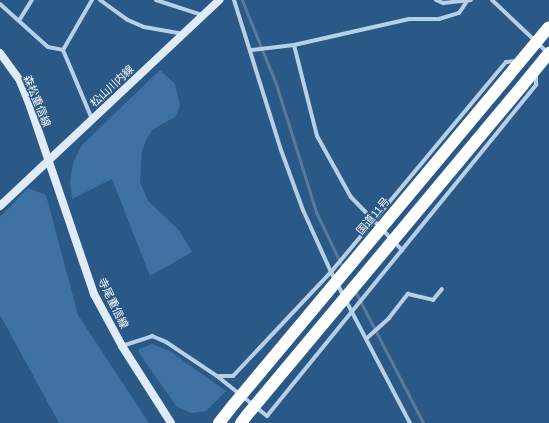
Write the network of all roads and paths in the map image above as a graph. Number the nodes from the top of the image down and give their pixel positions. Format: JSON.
{"nodes":[{"id":1,"x":32,"y":0,"type":"edge"},
{"id":2,"x":92,"y":0,"type":"edge"},
{"id":3,"x":100,"y":0,"type":"edge"},
{"id":4,"x":156,"y":0,"type":"edge"},
{"id":5,"x":219,"y":0,"type":"edge"},
{"id":6,"x":234,"y":0,"type":"edge"},
{"id":7,"x":436,"y":0,"type":"edge"},
{"id":8,"x":469,"y":0,"type":"edge"},
{"id":9,"x":492,"y":0,"type":"edge"},
{"id":10,"x":168,"y":2,"type":"edge"},
{"id":11,"x":0,"y":4,"type":"edge"},
{"id":12,"x":202,"y":15,"type":"junction"},
{"id":13,"x":20,"y":19,"type":"junction"},
{"id":14,"x":549,"y":27,"type":"edge"},
{"id":15,"x":183,"y":34,"type":"junction"},
{"id":16,"x":537,"y":41,"type":"junction"},
{"id":17,"x":294,"y":45,"type":"junction"},
{"id":18,"x":63,"y":50,"type":"junction"},
{"id":19,"x":251,"y":50,"type":"junction"},
{"id":20,"x":0,"y":53,"type":"edge"},
{"id":21,"x":549,"y":53,"type":"edge"},
{"id":22,"x":521,"y":60,"type":"junction"},
{"id":23,"x":537,"y":68,"type":"junction"},
{"id":24,"x":92,"y":119,"type":"junction"},
{"id":25,"x":47,"y":161,"type":"junction"},
{"id":26,"x":0,"y":206,"type":"edge"},
{"id":27,"x":372,"y":220,"type":"junction"},
{"id":28,"x":402,"y":250,"type":"junction"},
{"id":29,"x":331,"y":272,"type":"junction"},
{"id":30,"x":442,"y":289,"type":"dead end"},
{"id":31,"x":353,"y":312,"type":"junction"},
{"id":32,"x":367,"y":338,"type":"junction"},
{"id":33,"x":122,"y":346,"type":"junction"},
{"id":34,"x":217,"y":376,"type":"junction"},
{"id":35,"x":244,"y":419,"type":"edge"},
{"id":36,"x":171,"y":423,"type":"edge"},
{"id":37,"x":219,"y":423,"type":"edge"},
{"id":38,"x":410,"y":423,"type":"edge"}],
"edges":[{"from":1,"to":13,"type":"street"},
{"from":2,"to":18,"type":"street"},
{"from":3,"to":15,"type":"street"},
{"from":4,"to":10,"type":"street"},
{"from":5,"to":12,"type":"main road","name":"松山川内線"},
{"from":6,"to":19,"type":"street"},
{"from":7,"to":8,"type":"street"},
{"from":8,"to":17,"type":"street"},
{"from":9,"to":16,"type":"street"},
{"from":10,"to":12,"type":"street"},
{"from":11,"to":13,"type":"street"},
{"from":12,"to":15,"type":"main road","name":"松山川内線"},
{"from":13,"to":18,"type":"street"},
{"from":14,"to":16,"type":"highway","name":"国道11号"},
{"from":15,"to":24,"type":"main road","name":"松山川内線"},
{"from":16,"to":21,"type":"street"},
{"from":16,"to":22,"type":"highway","name":"国道11号"},
{"from":17,"to":19,"type":"street"},
{"from":17,"to":27,"type":"street"},
{"from":18,"to":24,"type":"street"},
{"from":19,"to":29,"type":"street"},
{"from":20,"to":25,"type":"main road","name":"森松重信線"},
{"from":21,"to":23,"type":"highway"},
{"from":22,"to":27,"type":"street"},
{"from":22,"to":37,"type":"highway","name":"国道11号","bridge":true},
{"from":23,"to":28,"type":"street"},
{"from":23,"to":35,"type":"highway","bridge":true},
{"from":24,"to":25,"type":"main road","name":"松山川内線"},
{"from":25,"to":26,"type":"main road","name":"松山川内線"},
{"from":25,"to":33,"type":"main road","name":"寺尾重信線"},
{"from":27,"to":28,"type":"street"},
{"from":27,"to":29,"type":"street"},
{"from":28,"to":31,"type":"street"},
{"from":29,"to":31,"type":"street"},
{"from":29,"to":34,"type":"street"},
{"from":30,"to":32,"type":"street"},
{"from":31,"to":32,"type":"street"},
{"from":31,"to":34,"type":"street"},
{"from":32,"to":38,"type":"street"},
{"from":33,"to":34,"type":"street"},
{"from":33,"to":36,"type":"main road","name":"寺尾重信線"}]}
